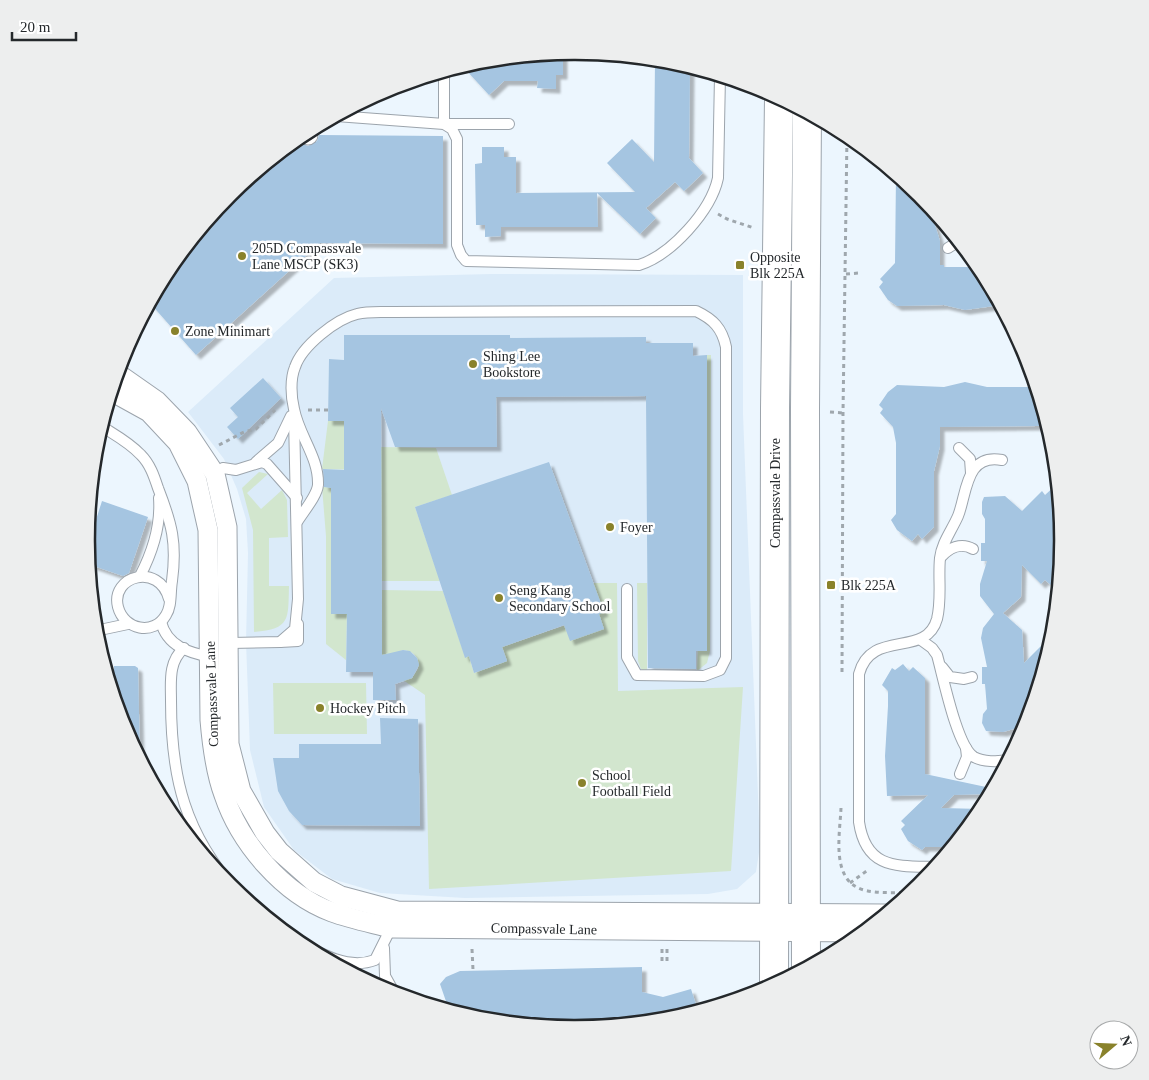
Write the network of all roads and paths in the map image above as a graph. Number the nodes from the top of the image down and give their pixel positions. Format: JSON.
{"nodes":[{"id":1,"x":444,"y":78,"type":"edge"},
{"id":2,"x":720,"y":82,"type":"edge"},
{"id":3,"x":779,"y":106,"type":"edge"},
{"id":4,"x":349,"y":117,"type":"edge"},
{"id":5,"x":807,"y":120,"type":"edge"},
{"id":6,"x":444,"y":124,"type":"junction"},
{"id":7,"x":509,"y":124,"type":"dead end"},
{"id":8,"x":847,"y":145,"type":"edge"},
{"id":9,"x":727,"y":219,"type":"dead end"},
{"id":10,"x":750,"y":228,"type":"dead end"},
{"id":11,"x":953,"y":245,"type":"edge"},
{"id":12,"x":948,"y":248,"type":"dead end"},
{"id":13,"x":858,"y":273,"type":"dead end"},
{"id":14,"x":846,"y":274,"type":"junction"},
{"id":15,"x":123,"y":377,"type":"edge"},
{"id":16,"x":118,"y":394,"type":"edge"},
{"id":17,"x":294,"y":410,"type":"junction"},
{"id":18,"x":328,"y":410,"type":"dead end"},
{"id":19,"x":108,"y":430,"type":"edge"},
{"id":20,"x":216,"y":446,"type":"dead end"},
{"id":21,"x":958,"y":448,"type":"dead end"},
{"id":22,"x":1002,"y":460,"type":"dead end"},
{"id":23,"x":256,"y":462,"type":"junction"},
{"id":24,"x":971,"y":473,"type":"junction"},
{"id":25,"x":215,"y":474,"type":"junction"},
{"id":26,"x":159,"y":490,"type":"junction"},
{"id":27,"x":297,"y":498,"type":"junction"},
{"id":28,"x":297,"y":522,"type":"junction"},
{"id":29,"x":973,"y":549,"type":"dead end"},
{"id":30,"x":940,"y":557,"type":"junction"},
{"id":31,"x":140,"y":576,"type":"junction"},
{"id":32,"x":627,"y":589,"type":"dead end"},
{"id":33,"x":169,"y":599,"type":"junction"},
{"id":34,"x":161,"y":622,"type":"junction"},
{"id":35,"x":128,"y":624,"type":"junction"},
{"id":36,"x":103,"y":629,"type":"edge"},
{"id":37,"x":920,"y":640,"type":"junction"},
{"id":38,"x":230,"y":643,"type":"junction"},
{"id":39,"x":184,"y":648,"type":"junction"},
{"id":40,"x":211,"y":657,"type":"junction"},
{"id":41,"x":940,"y":664,"type":"junction"},
{"id":42,"x":842,"y":677,"type":"dead end"},
{"id":43,"x":972,"y":677,"type":"dead end"},
{"id":44,"x":966,"y":748,"type":"junction"},
{"id":45,"x":1001,"y":760,"type":"edge"},
{"id":46,"x":960,"y":774,"type":"dead end"},
{"id":47,"x":842,"y":803,"type":"dead end"},
{"id":48,"x":197,"y":836,"type":"edge"},
{"id":49,"x":880,"y":861,"type":"junction"},
{"id":50,"x":925,"y":867,"type":"edge"},
{"id":51,"x":850,"y":883,"type":"junction"},
{"id":52,"x":900,"y":892,"type":"edge"},
{"id":53,"x":774,"y":911,"type":"junction"},
{"id":54,"x":805,"y":911,"type":"junction"},
{"id":55,"x":876,"y":914,"type":"edge"},
{"id":56,"x":736,"y":922,"type":"junction"},
{"id":57,"x":855,"y":929,"type":"edge"},
{"id":58,"x":388,"y":935,"type":"junction"},
{"id":59,"x":472,"y":943,"type":"dead end"},
{"id":60,"x":662,"y":955,"type":"dead end"},
{"id":61,"x":342,"y":960,"type":"edge"},
{"id":62,"x":806,"y":960,"type":"edge"},
{"id":63,"x":662,"y":961,"type":"dead end"},
{"id":64,"x":473,"y":970,"type":"dead end"},
{"id":65,"x":774,"y":972,"type":"edge"},
{"id":66,"x":389,"y":982,"type":"edge"}],
"edges":[{"from":1,"to":6,"type":"lane"},
{"from":2,"to":6,"type":"lane"},
{"from":3,"to":53,"type":"street","name":"Compassvale Drive"},
{"from":4,"to":6,"type":"lane"},
{"from":5,"to":54,"type":"street"},
{"from":6,"to":7,"type":"lane"},
{"from":8,"to":14,"type":"path"},
{"from":9,"to":10,"type":"path"},
{"from":11,"to":12,"type":"lane"},
{"from":13,"to":14,"type":"path"},
{"from":14,"to":42,"type":"path"},
{"from":15,"to":25,"type":"street","name":"Compassvale Lane"},
{"from":16,"to":40,"type":"street","name":"Compassvale Lane"},
{"from":17,"to":18,"type":"path"},
{"from":17,"to":20,"type":"path"},
{"from":17,"to":23,"type":"lane"},
{"from":17,"to":27,"type":"lane"},
{"from":17,"to":28,"type":"lane"},
{"from":17,"to":32,"type":"lane"},
{"from":19,"to":26,"type":"lane"},
{"from":21,"to":24,"type":"lane"},
{"from":22,"to":24,"type":"lane"},
{"from":23,"to":25,"type":"lane"},
{"from":23,"to":27,"type":"lane"},
{"from":24,"to":30,"type":"lane"},
{"from":25,"to":38,"type":"street","name":"Compassvale Lane"},
{"from":26,"to":31,"type":"lane"},
{"from":26,"to":33,"type":"lane"},
{"from":27,"to":28,"type":"lane"},
{"from":28,"to":38,"type":"lane"},
{"from":29,"to":30,"type":"lane"},
{"from":30,"to":37,"type":"lane"},
{"from":31,"to":33,"type":"lane"},
{"from":31,"to":35,"type":"lane"},
{"from":33,"to":34,"type":"lane"},
{"from":34,"to":35,"type":"lane"},
{"from":34,"to":39,"type":"lane"},
{"from":35,"to":36,"type":"lane"},
{"from":37,"to":41,"type":"lane"},
{"from":37,"to":49,"type":"lane"},
{"from":38,"to":56,"type":"street","name":"Compassvale Lane"},
{"from":39,"to":40,"type":"lane"},
{"from":39,"to":48,"type":"lane"},
{"from":40,"to":58,"type":"street","name":"Compassvale Lane"},
{"from":41,"to":43,"type":"lane"},
{"from":41,"to":44,"type":"lane"},
{"from":44,"to":45,"type":"lane"},
{"from":44,"to":46,"type":"lane"},
{"from":47,"to":51,"type":"path"},
{"from":49,"to":50,"type":"lane"},
{"from":49,"to":51,"type":"path"},
{"from":51,"to":52,"type":"path"},
{"from":53,"to":54,"type":"street"},
{"from":53,"to":56,"type":"street"},
{"from":53,"to":65,"type":"street","name":"Compassvale Drive"},
{"from":54,"to":55,"type":"street"},
{"from":54,"to":57,"type":"street"},
{"from":54,"to":62,"type":"street"},
{"from":56,"to":58,"type":"street","name":"Compassvale Lane"},
{"from":58,"to":61,"type":"lane"},
{"from":58,"to":66,"type":"lane"},
{"from":59,"to":64,"type":"path"},
{"from":60,"to":63,"type":"path"}]}
